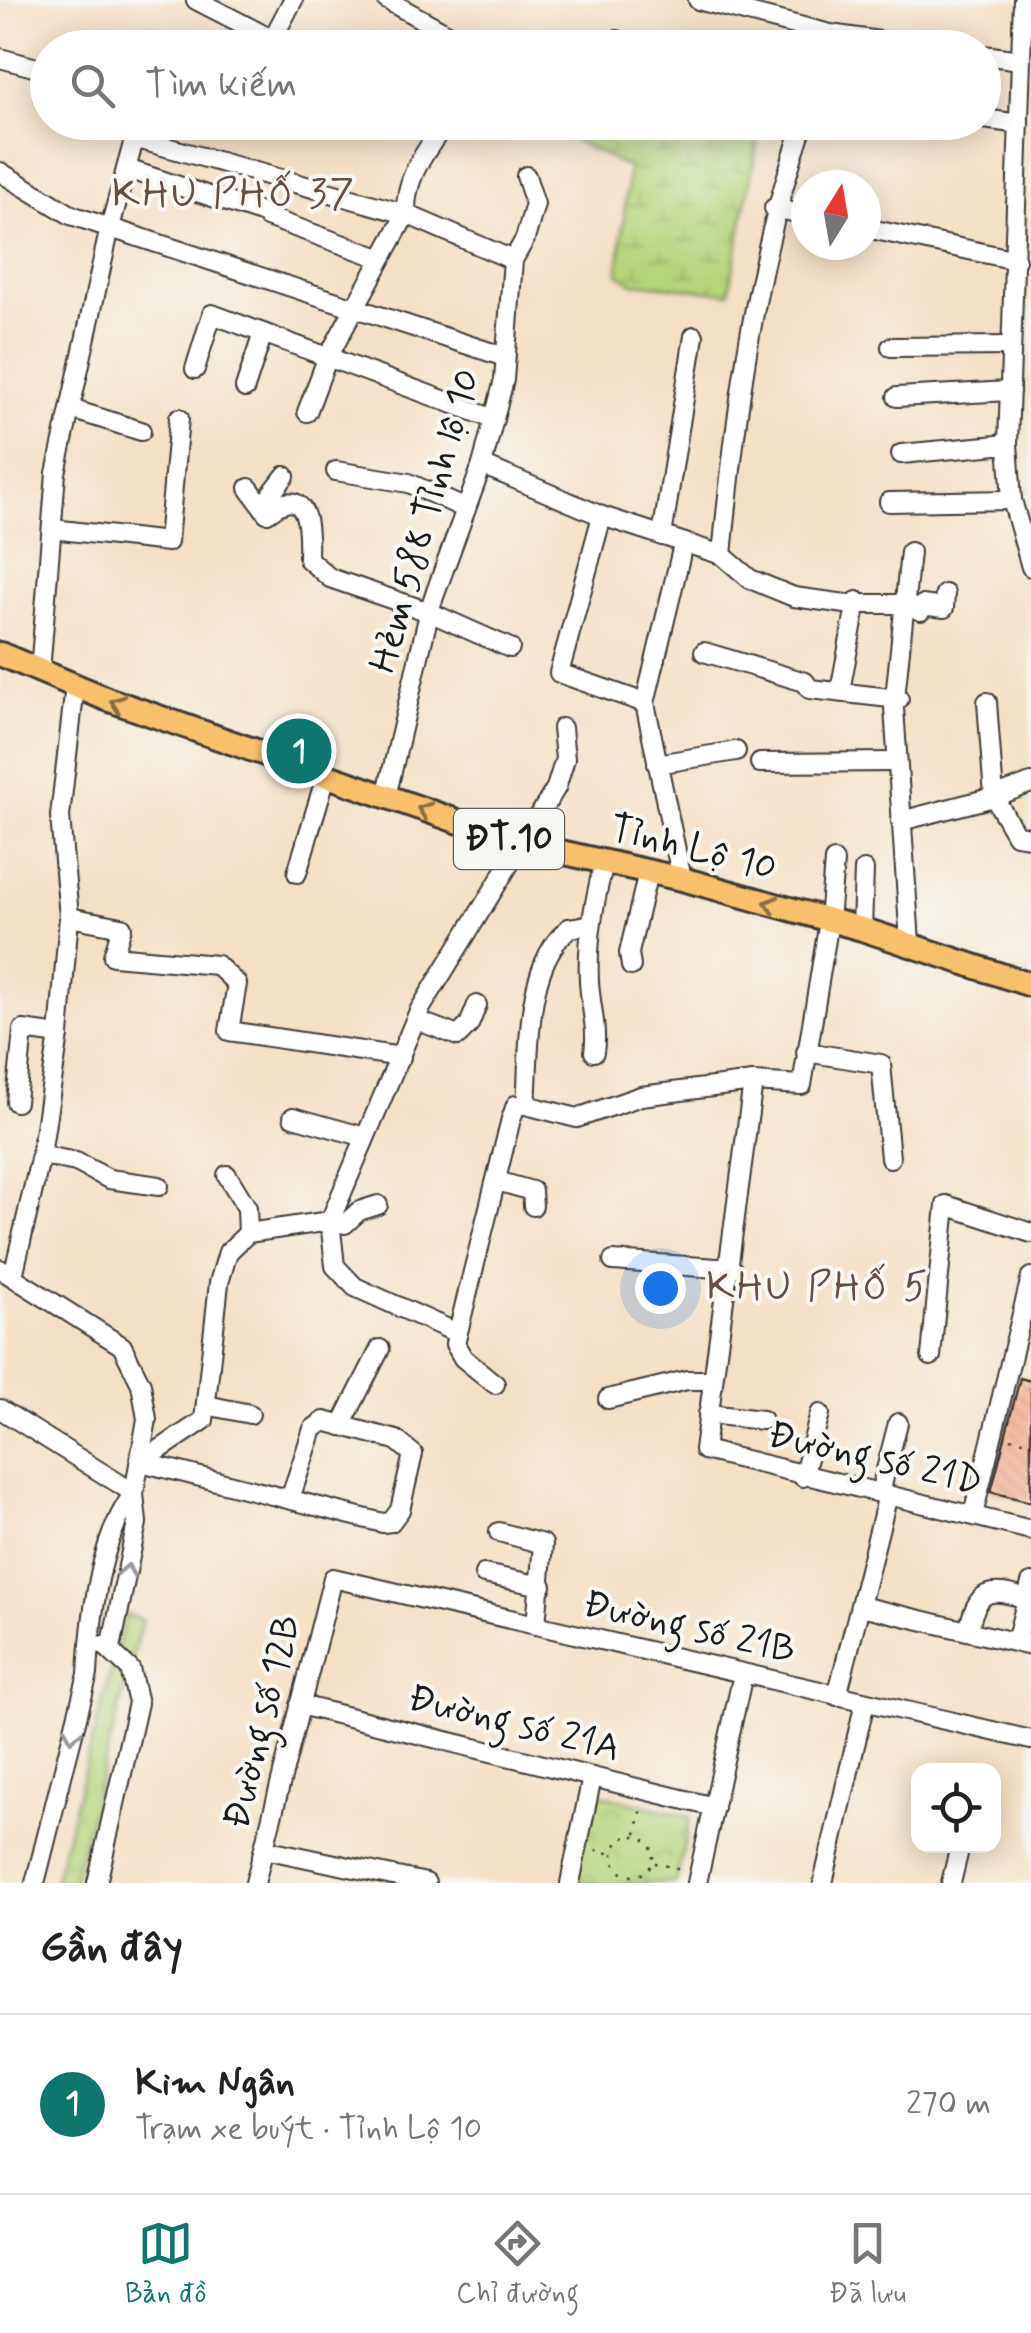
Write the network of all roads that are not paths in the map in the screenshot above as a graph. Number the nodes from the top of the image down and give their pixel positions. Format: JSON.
{"nodes":[{"id":1,"x":196,"y":0,"type":"edge"},
{"id":2,"x":293,"y":0,"type":"edge"},
{"id":3,"x":387,"y":0,"type":"edge"},
{"id":4,"x":698,"y":0,"type":"edge"},
{"id":5,"x":1023,"y":0,"type":"edge"},
{"id":6,"x":250,"y":30,"type":"edge"},
{"id":7,"x":281,"y":30,"type":"edge"},
{"id":8,"x":441,"y":30,"type":"edge"},
{"id":9,"x":793,"y":30,"type":"edge"},
{"id":10,"x":1001,"y":57,"type":"edge"},
{"id":11,"x":0,"y":58,"type":"edge"},
{"id":12,"x":1020,"y":60,"type":"junction"},
{"id":13,"x":30,"y":66,"type":"edge"},
{"id":14,"x":1001,"y":121,"type":"edge"},
{"id":15,"x":1019,"y":124,"type":"junction"},
{"id":16,"x":134,"y":140,"type":"edge"},
{"id":17,"x":168,"y":140,"type":"edge"},
{"id":18,"x":433,"y":140,"type":"edge"},
{"id":19,"x":798,"y":140,"type":"edge"},
{"id":20,"x":127,"y":169,"type":"junction"},
{"id":21,"x":0,"y":172,"type":"edge"},
{"id":22,"x":526,"y":176,"type":"dead end"},
{"id":23,"x":774,"y":208,"type":"junction"},
{"id":24,"x":791,"y":212,"type":"edge"},
{"id":25,"x":406,"y":214,"type":"junction"},
{"id":26,"x":110,"y":227,"type":"junction"},
{"id":27,"x":881,"y":232,"type":"edge"},
{"id":28,"x":380,"y":258,"type":"junction"},
{"id":29,"x":513,"y":260,"type":"junction"},
{"id":30,"x":1014,"y":269,"type":"junction"},
{"id":31,"x":1031,"y":287,"type":"edge"},
{"id":32,"x":352,"y":308,"type":"junction"},
{"id":33,"x":263,"y":334,"type":"junction"},
{"id":34,"x":694,"y":336,"type":"dead end"},
{"id":35,"x":891,"y":346,"type":"dead end"},
{"id":36,"x":1011,"y":346,"type":"junction"},
{"id":37,"x":505,"y":357,"type":"junction"},
{"id":38,"x":327,"y":359,"type":"junction"},
{"id":39,"x":195,"y":369,"type":"dead end"},
{"id":40,"x":245,"y":388,"type":"dead end"},
{"id":41,"x":1010,"y":390,"type":"junction"},
{"id":42,"x":897,"y":397,"type":"dead end"},
{"id":43,"x":71,"y":408,"type":"junction"},
{"id":44,"x":307,"y":412,"type":"dead end"},
{"id":45,"x":179,"y":418,"type":"dead end"},
{"id":46,"x":494,"y":419,"type":"junction"},
{"id":47,"x":141,"y":431,"type":"dead end"},
{"id":48,"x":1008,"y":444,"type":"junction"},
{"id":49,"x":901,"y":454,"type":"dead end"},
{"id":50,"x":482,"y":464,"type":"junction"},
{"id":51,"x":336,"y":471,"type":"dead end"},
{"id":52,"x":285,"y":476,"type":"dead end"},
{"id":53,"x":249,"y":488,"type":"dead end"},
{"id":54,"x":1012,"y":500,"type":"junction"},
{"id":55,"x":889,"y":502,"type":"dead end"},
{"id":56,"x":466,"y":509,"type":"junction"},
{"id":57,"x":267,"y":512,"type":"junction"},
{"id":58,"x":602,"y":516,"type":"junction"},
{"id":59,"x":52,"y":528,"type":"junction"},
{"id":60,"x":662,"y":536,"type":"junction"},
{"id":61,"x":683,"y":546,"type":"junction"},
{"id":62,"x":910,"y":552,"type":"dead end"},
{"id":63,"x":722,"y":555,"type":"junction"},
{"id":64,"x":1031,"y":567,"type":"edge"},
{"id":65,"x":945,"y":594,"type":"dead end"},
{"id":66,"x":856,"y":601,"type":"junction"},
{"id":67,"x":903,"y":604,"type":"junction"},
{"id":68,"x":429,"y":612,"type":"junction"},
{"id":69,"x":510,"y":648,"type":"dead end"},
{"id":70,"x":704,"y":652,"type":"dead end"},
{"id":71,"x":0,"y":654,"type":"edge"},
{"id":72,"x":40,"y":672,"type":"junction"},
{"id":73,"x":75,"y":686,"type":"junction"},
{"id":74,"x":840,"y":691,"type":"junction"},
{"id":75,"x":899,"y":699,"type":"junction"},
{"id":76,"x":988,"y":702,"type":"dead end"},
{"id":77,"x":645,"y":703,"type":"junction"},
{"id":78,"x":562,"y":728,"type":"dead end"},
{"id":79,"x":736,"y":751,"type":"dead end"},
{"id":80,"x":896,"y":762,"type":"junction"},
{"id":81,"x":760,"y":763,"type":"dead end"},
{"id":82,"x":657,"y":764,"type":"junction"},
{"id":83,"x":326,"y":776,"type":"junction"},
{"id":84,"x":1031,"y":783,"type":"edge"},
{"id":85,"x":386,"y":797,"type":"junction"},
{"id":86,"x":994,"y":797,"type":"junction"},
{"id":87,"x":901,"y":821,"type":"junction"},
{"id":88,"x":1031,"y":837,"type":"edge"},
{"id":89,"x":520,"y":843,"type":"junction"},
{"id":90,"x":834,"y":861,"type":"dead end"},
{"id":91,"x":604,"y":862,"type":"junction"},
{"id":92,"x":864,"y":870,"type":"dead end"},
{"id":93,"x":297,"y":872,"type":"dead end"},
{"id":94,"x":648,"y":872,"type":"junction"},
{"id":95,"x":682,"y":880,"type":"junction"},
{"id":96,"x":69,"y":917,"type":"junction"},
{"id":97,"x":829,"y":920,"type":"junction"},
{"id":98,"x":589,"y":925,"type":"junction"},
{"id":99,"x":862,"y":929,"type":"junction"},
{"id":100,"x":910,"y":943,"type":"junction"},
{"id":101,"x":632,"y":966,"type":"dead end"},
{"id":102,"x":1031,"y":985,"type":"edge"},
{"id":103,"x":477,"y":1005,"type":"dead end"},
{"id":104,"x":416,"y":1020,"type":"junction"},
{"id":105,"x":59,"y":1035,"type":"junction"},
{"id":106,"x":594,"y":1052,"type":"dead end"},
{"id":107,"x":806,"y":1052,"type":"junction"},
{"id":108,"x":401,"y":1057,"type":"junction"},
{"id":109,"x":753,"y":1082,"type":"junction"},
{"id":110,"x":16,"y":1102,"type":"dead end"},
{"id":111,"x":526,"y":1105,"type":"junction"},
{"id":112,"x":292,"y":1118,"type":"dead end"},
{"id":113,"x":365,"y":1137,"type":"junction"},
{"id":114,"x":42,"y":1156,"type":"junction"},
{"id":115,"x":890,"y":1158,"type":"dead end"},
{"id":116,"x":228,"y":1175,"type":"dead end"},
{"id":117,"x":497,"y":1181,"type":"junction"},
{"id":118,"x":159,"y":1186,"type":"dead end"},
{"id":119,"x":378,"y":1205,"type":"dead end"},
{"id":120,"x":533,"y":1206,"type":"dead end"},
{"id":121,"x":330,"y":1221,"type":"junction"},
{"id":122,"x":248,"y":1233,"type":"junction"},
{"id":123,"x":1031,"y":1233,"type":"edge"},
{"id":124,"x":613,"y":1261,"type":"dead end"},
{"id":125,"x":732,"y":1269,"type":"junction"},
{"id":126,"x":6,"y":1273,"type":"edge"},
{"id":127,"x":1031,"y":1277,"type":"edge"},
{"id":128,"x":457,"y":1333,"type":"junction"},
{"id":129,"x":380,"y":1350,"type":"dead end"},
{"id":130,"x":930,"y":1356,"type":"dead end"},
{"id":131,"x":1022,"y":1362,"type":"edge"},
{"id":132,"x":713,"y":1380,"type":"junction"},
{"id":133,"x":495,"y":1384,"type":"dead end"},
{"id":134,"x":608,"y":1399,"type":"dead end"},
{"id":135,"x":206,"y":1405,"type":"junction"},
{"id":136,"x":0,"y":1411,"type":"edge"},
{"id":137,"x":250,"y":1414,"type":"dead end"},
{"id":138,"x":708,"y":1414,"type":"junction"},
{"id":139,"x":820,"y":1414,"type":"dead end"},
{"id":140,"x":762,"y":1420,"type":"dead end"},
{"id":141,"x":898,"y":1423,"type":"dead end"},
{"id":142,"x":341,"y":1426,"type":"junction"},
{"id":143,"x":142,"y":1462,"type":"junction"},
{"id":144,"x":803,"y":1477,"type":"junction"},
{"id":145,"x":134,"y":1493,"type":"junction"},
{"id":146,"x":884,"y":1494,"type":"junction"},
{"id":147,"x":290,"y":1499,"type":"junction"},
{"id":148,"x":973,"y":1515,"type":"junction"},
{"id":149,"x":1031,"y":1530,"type":"edge"},
{"id":150,"x":499,"y":1532,"type":"dead end"},
{"id":151,"x":484,"y":1574,"type":"dead end"},
{"id":152,"x":333,"y":1578,"type":"joint"},
{"id":153,"x":542,"y":1586,"type":"junction"},
{"id":154,"x":1029,"y":1591,"type":"edge"},
{"id":155,"x":861,"y":1606,"type":"junction"},
{"id":156,"x":536,"y":1625,"type":"junction"},
{"id":157,"x":968,"y":1630,"type":"junction"},
{"id":158,"x":90,"y":1640,"type":"junction"},
{"id":159,"x":1024,"y":1644,"type":"edge"},
{"id":160,"x":111,"y":1648,"type":"junction"},
{"id":161,"x":742,"y":1674,"type":"junction"},
{"id":162,"x":837,"y":1696,"type":"junction"},
{"id":163,"x":864,"y":1702,"type":"junction"},
{"id":164,"x":300,"y":1705,"type":"junction"},
{"id":165,"x":1031,"y":1740,"type":"edge"},
{"id":166,"x":592,"y":1777,"type":"junction"},
{"id":167,"x":714,"y":1807,"type":"junction"},
{"id":168,"x":264,"y":1849,"type":"junction"},
{"id":169,"x":958,"y":1853,"type":"edge"},
{"id":170,"x":698,"y":1878,"type":"edge"},
{"id":171,"x":35,"y":1883,"type":"edge"},
{"id":172,"x":97,"y":1883,"type":"edge"},
{"id":173,"x":255,"y":1883,"type":"edge"},
{"id":174,"x":426,"y":1883,"type":"edge"},
{"id":175,"x":570,"y":1883,"type":"edge"},
{"id":176,"x":823,"y":1883,"type":"edge"},
{"id":177,"x":952,"y":1883,"type":"edge"}],
"edges":[{"from":1,"to":6,"type":"street"},
{"from":2,"to":7,"type":"street"},
{"from":3,"to":8,"type":"street"},
{"from":4,"to":9,"type":"street"},
{"from":5,"to":12,"type":"street"},
{"from":10,"to":12,"type":"street"},
{"from":11,"to":13,"type":"street"},
{"from":12,"to":15,"type":"street"},
{"from":14,"to":15,"type":"street"},
{"from":15,"to":30,"type":"street"},
{"from":16,"to":20,"type":"street"},
{"from":17,"to":25,"type":"street"},
{"from":18,"to":25,"type":"street"},
{"from":19,"to":23,"type":"street"},
{"from":20,"to":26,"type":"street"},
{"from":20,"to":28,"type":"street"},
{"from":21,"to":26,"type":"street"},
{"from":22,"to":29,"type":"street","name":"Hẻm 588 Tỉnh lộ 10"},
{"from":23,"to":24,"type":"street"},
{"from":23,"to":63,"type":"street"},
{"from":25,"to":28,"type":"street"},
{"from":25,"to":29,"type":"street"},
{"from":26,"to":32,"type":"street"},
{"from":26,"to":43,"type":"street"},
{"from":27,"to":30,"type":"street"},
{"from":28,"to":32,"type":"street"},
{"from":29,"to":37,"type":"street","name":"Hẻm 588 Tỉnh lộ 10"},
{"from":30,"to":31,"type":"street"},
{"from":30,"to":36,"type":"street"},
{"from":32,"to":37,"type":"street"},
{"from":32,"to":38,"type":"street"},
{"from":33,"to":38,"type":"street"},
{"from":33,"to":39,"type":"street"},
{"from":33,"to":40,"type":"street"},
{"from":34,"to":60,"type":"street"},
{"from":35,"to":36,"type":"street"},
{"from":36,"to":41,"type":"street"},
{"from":37,"to":46,"type":"street","name":"Hẻm 588 Tỉnh lộ 10"},
{"from":38,"to":44,"type":"street"},
{"from":38,"to":46,"type":"street"},
{"from":41,"to":42,"type":"street"},
{"from":41,"to":48,"type":"street"},
{"from":43,"to":47,"type":"street"},
{"from":43,"to":59,"type":"street"},
{"from":45,"to":59,"type":"street"},
{"from":46,"to":50,"type":"street","name":"Hẻm 588 Tỉnh lộ 10"},
{"from":48,"to":49,"type":"street"},
{"from":48,"to":54,"type":"street"},
{"from":50,"to":56,"type":"street","name":"Hẻm 588 Tỉnh lộ 10"},
{"from":50,"to":58,"type":"street"},
{"from":51,"to":56,"type":"street"},
{"from":52,"to":57,"type":"street"},
{"from":53,"to":57,"type":"street"},
{"from":54,"to":55,"type":"street"},
{"from":54,"to":64,"type":"street"},
{"from":56,"to":68,"type":"street","name":"Hẻm 588 Tỉnh lộ 10"},
{"from":57,"to":68,"type":"street"},
{"from":58,"to":60,"type":"street"},
{"from":58,"to":77,"type":"street"},
{"from":59,"to":72,"type":"street"},
{"from":60,"to":61,"type":"street"},
{"from":61,"to":63,"type":"street"},
{"from":61,"to":77,"type":"street"},
{"from":62,"to":67,"type":"street"},
{"from":63,"to":66,"type":"street"},
{"from":65,"to":67,"type":"street"},
{"from":66,"to":67,"type":"street"},
{"from":66,"to":74,"type":"street"},
{"from":67,"to":75,"type":"street"},
{"from":68,"to":69,"type":"street"},
{"from":68,"to":85,"type":"street","name":"Hẻm 588 Tỉnh lộ 10"},
{"from":70,"to":74,"type":"street"},
{"from":71,"to":72,"type":"main road","name":"Tỉnh Lộ 10","number":"ĐT.10"},
{"from":72,"to":73,"type":"main road","name":"Tỉnh Lộ 10","number":"ĐT.10"},
{"from":83,"to":73,"type":"main road","name":"Tỉnh Lộ 10","number":"ĐT.10","one_way":true},
{"from":73,"to":96,"type":"street"},
{"from":74,"to":75,"type":"street"},
{"from":75,"to":80,"type":"street"},
{"from":76,"to":86,"type":"street"},
{"from":77,"to":82,"type":"street"},
{"from":78,"to":89,"type":"street"},
{"from":79,"to":82,"type":"street"},
{"from":80,"to":81,"type":"street"},
{"from":80,"to":87,"type":"street"},
{"from":82,"to":95,"type":"street"},
{"from":83,"to":85,"type":"main road","name":"Tỉnh Lộ 10","number":"ĐT.10"},
{"from":83,"to":93,"type":"street"},
{"from":84,"to":86,"type":"street"},
{"from":89,"to":85,"type":"main road","name":"Tỉnh Lộ 10","number":"ĐT.10","one_way":true},
{"from":86,"to":87,"type":"street"},
{"from":86,"to":88,"type":"street"},
{"from":87,"to":100,"type":"street"},
{"from":89,"to":91,"type":"main road","name":"Tỉnh Lộ 10","number":"ĐT.10"},
{"from":89,"to":104,"type":"street"},
{"from":90,"to":97,"type":"street"},
{"from":91,"to":94,"type":"main road","name":"Tỉnh Lộ 10","number":"ĐT.10"},
{"from":91,"to":98,"type":"street"},
{"from":92,"to":99,"type":"street"},
{"from":94,"to":95,"type":"main road","name":"Tỉnh Lộ 10","number":"ĐT.10"},
{"from":94,"to":101,"type":"street"},
{"from":97,"to":95,"type":"main road","name":"Tỉnh Lộ 10","number":"ĐT.10","one_way":true},
{"from":96,"to":105,"type":"street"},
{"from":96,"to":108,"type":"street"},
{"from":97,"to":99,"type":"main road","name":"Tỉnh Lộ 10","number":"ĐT.10"},
{"from":97,"to":107,"type":"street"},
{"from":98,"to":106,"type":"street"},
{"from":98,"to":111,"type":"street"},
{"from":99,"to":100,"type":"main road","name":"Tỉnh Lộ 10","number":"ĐT.10"},
{"from":100,"to":102,"type":"main road","name":"Tỉnh Lộ 10","number":"ĐT.10"},
{"from":103,"to":104,"type":"street"},
{"from":104,"to":108,"type":"street"},
{"from":105,"to":110,"type":"street"},
{"from":105,"to":114,"type":"street"},
{"from":107,"to":109,"type":"street"},
{"from":107,"to":115,"type":"street"},
{"from":108,"to":113,"type":"street"},
{"from":109,"to":111,"type":"street"},
{"from":109,"to":125,"type":"street"},
{"from":111,"to":117,"type":"street"},
{"from":112,"to":113,"type":"street"},
{"from":113,"to":121,"type":"street"},
{"from":114,"to":118,"type":"street"},
{"from":114,"to":126,"type":"street"},
{"from":116,"to":122,"type":"street"},
{"from":117,"to":120,"type":"street"},
{"from":117,"to":128,"type":"street"},
{"from":119,"to":121,"type":"street"},
{"from":121,"to":122,"type":"street"},
{"from":121,"to":128,"type":"street"},
{"from":122,"to":135,"type":"street"},
{"from":123,"to":130,"type":"street"},
{"from":124,"to":125,"type":"street"},
{"from":125,"to":132,"type":"street"},
{"from":126,"to":143,"type":"street"},
{"from":127,"to":131,"type":"street"},
{"from":128,"to":133,"type":"street"},
{"from":129,"to":142,"type":"street"},
{"from":131,"to":148,"type":"street"},
{"from":132,"to":134,"type":"street"},
{"from":132,"to":138,"type":"street"},
{"from":135,"to":137,"type":"street"},
{"from":135,"to":143,"type":"street"},
{"from":136,"to":145,"type":"street"},
{"from":138,"to":140,"type":"street"},
{"from":138,"to":144,"type":"street","name":"Đường số 21D"},
{"from":139,"to":144,"type":"street"},
{"from":141,"to":146,"type":"street"},
{"from":142,"to":147,"type":"street"},
{"from":142,"to":147,"type":"street"},
{"from":143,"to":145,"type":"street"},
{"from":143,"to":147,"type":"street"},
{"from":144,"to":146,"type":"street","name":"Đường số 21D"},
{"from":145,"to":158,"type":"street"},
{"from":160,"to":145,"type":"street","one_way":true},
{"from":146,"to":148,"type":"street","name":"Đường số 21D"},
{"from":146,"to":155,"type":"street"},
{"from":148,"to":149,"type":"street","name":"Đường số 21D"},
{"from":150,"to":153,"type":"street"},
{"from":151,"to":153,"type":"street"},
{"from":152,"to":156,"type":"street","name":"Đường số 21B"},
{"from":152,"to":164,"type":"street","name":"Đường số 12B"},
{"from":153,"to":156,"type":"street"},
{"from":154,"to":157,"type":"street"},
{"from":154,"to":159,"type":"street"},
{"from":155,"to":157,"type":"street"},
{"from":155,"to":162,"type":"street"},
{"from":156,"to":161,"type":"street","name":"Đường số 21B"},
{"from":157,"to":159,"type":"street"},
{"from":158,"to":160,"type":"street"},
{"from":158,"to":171,"type":"street","one_way":true},
{"from":160,"to":172,"type":"street"},
{"from":161,"to":162,"type":"street","name":"Đường số 21B"},
{"from":161,"to":167,"type":"street"},
{"from":162,"to":163,"type":"street","name":"Đường số 21B"},
{"from":163,"to":165,"type":"street","name":"Đường số 21B"},
{"from":163,"to":176,"type":"street"},
{"from":164,"to":166,"type":"street","name":"Đường số 21A"},
{"from":164,"to":168,"type":"street","name":"Đường số 12B"},
{"from":166,"to":167,"type":"street","name":"Đường số 21A"},
{"from":166,"to":175,"type":"street"},
{"from":167,"to":170,"type":"street"},
{"from":168,"to":173,"type":"street","name":"Đường số 12B"},
{"from":168,"to":174,"type":"street"},
{"from":169,"to":177,"type":"street"}]}
